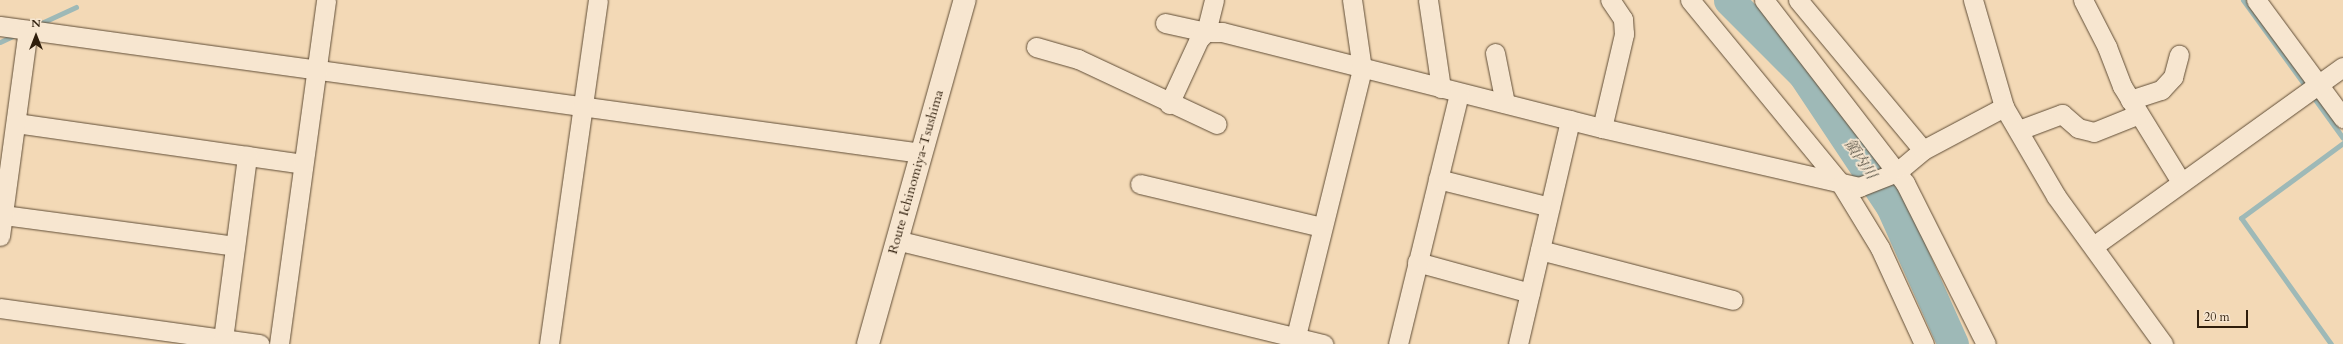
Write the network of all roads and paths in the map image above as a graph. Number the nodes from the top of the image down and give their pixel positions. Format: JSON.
{"nodes":[{"id":1,"x":326,"y":0,"type":"edge"},
{"id":2,"x":598,"y":0,"type":"edge"},
{"id":3,"x":965,"y":0,"type":"edge"},
{"id":4,"x":1214,"y":0,"type":"edge"},
{"id":5,"x":1352,"y":0,"type":"edge"},
{"id":6,"x":1428,"y":0,"type":"edge"},
{"id":7,"x":1610,"y":0,"type":"edge"},
{"id":8,"x":1690,"y":0,"type":"edge"},
{"id":9,"x":1764,"y":0,"type":"edge"},
{"id":10,"x":1798,"y":0,"type":"edge"},
{"id":11,"x":1973,"y":0,"type":"edge"},
{"id":12,"x":2083,"y":0,"type":"edge"},
{"id":13,"x":2256,"y":0,"type":"edge"},
{"id":14,"x":1165,"y":23,"type":"dead end"},
{"id":15,"x":0,"y":26,"type":"edge"},
{"id":16,"x":28,"y":30,"type":"junction"},
{"id":17,"x":1206,"y":32,"type":"junction"},
{"id":18,"x":1036,"y":47,"type":"dead end"},
{"id":19,"x":1495,"y":53,"type":"dead end"},
{"id":20,"x":2179,"y":55,"type":"dead end"},
{"id":21,"x":2343,"y":67,"type":"edge"},
{"id":22,"x":1362,"y":69,"type":"junction"},
{"id":23,"x":316,"y":70,"type":"junction"},
{"id":24,"x":2318,"y":83,"type":"junction"},
{"id":25,"x":1450,"y":90,"type":"junction"},
{"id":26,"x":1505,"y":103,"type":"junction"},
{"id":27,"x":1169,"y":104,"type":"junction"},
{"id":28,"x":584,"y":105,"type":"junction"},
{"id":29,"x":2004,"y":107,"type":"junction"},
{"id":30,"x":2134,"y":107,"type":"junction"},
{"id":31,"x":2343,"y":118,"type":"edge"},
{"id":32,"x":1570,"y":120,"type":"junction"},
{"id":33,"x":16,"y":123,"type":"junction"},
{"id":34,"x":1217,"y":124,"type":"dead end"},
{"id":35,"x":1602,"y":128,"type":"junction"},
{"id":36,"x":2019,"y":130,"type":"junction"},
{"id":37,"x":1923,"y":150,"type":"junction"},
{"id":38,"x":921,"y":153,"type":"junction"},
{"id":39,"x":247,"y":156,"type":"junction"},
{"id":40,"x":303,"y":164,"type":"junction"},
{"id":41,"x":1895,"y":173,"type":"junction"},
{"id":42,"x":1438,"y":179,"type":"junction"},
{"id":43,"x":2181,"y":182,"type":"junction"},
{"id":44,"x":1140,"y":184,"type":"dead end"},
{"id":45,"x":1850,"y":186,"type":"junction"},
{"id":46,"x":1550,"y":207,"type":"junction"},
{"id":47,"x":3,"y":215,"type":"junction"},
{"id":48,"x":1322,"y":227,"type":"junction"},
{"id":49,"x":0,"y":236,"type":"edge"},
{"id":50,"x":896,"y":240,"type":"junction"},
{"id":51,"x":2094,"y":245,"type":"junction"},
{"id":52,"x":236,"y":246,"type":"junction"},
{"id":53,"x":1540,"y":250,"type":"junction"},
{"id":54,"x":1417,"y":262,"type":"junction"},
{"id":55,"x":1530,"y":293,"type":"junction"},
{"id":56,"x":1733,"y":300,"type":"dead end"},
{"id":57,"x":0,"y":308,"type":"edge"},
{"id":58,"x":175,"y":338,"type":"edge"},
{"id":59,"x":223,"y":339,"type":"junction"},
{"id":60,"x":1295,"y":340,"type":"edge"},
{"id":61,"x":260,"y":344,"type":"edge"},
{"id":62,"x":279,"y":344,"type":"edge"},
{"id":63,"x":549,"y":344,"type":"edge"},
{"id":64,"x":868,"y":344,"type":"edge"},
{"id":65,"x":1324,"y":344,"type":"edge"},
{"id":66,"x":1398,"y":344,"type":"edge"},
{"id":67,"x":1518,"y":344,"type":"edge"},
{"id":68,"x":1924,"y":344,"type":"edge"},
{"id":69,"x":1986,"y":344,"type":"edge"},
{"id":70,"x":2163,"y":344,"type":"edge"}],
"edges":[{"from":1,"to":23,"type":"street"},
{"from":2,"to":28,"type":"street"},
{"from":3,"to":38,"type":"main road","name":"Route Ichinomiya-Tsushima"},
{"from":4,"to":17,"type":"street"},
{"from":5,"to":22,"type":"street"},
{"from":6,"to":25,"type":"street"},
{"from":7,"to":35,"type":"street"},
{"from":8,"to":45,"type":"street"},
{"from":9,"to":41,"type":"street"},
{"from":10,"to":37,"type":"street"},
{"from":11,"to":29,"type":"street"},
{"from":12,"to":30,"type":"street"},
{"from":13,"to":24,"type":"street"},
{"from":14,"to":17,"type":"street"},
{"from":15,"to":16,"type":"street"},
{"from":16,"to":23,"type":"street"},
{"from":16,"to":33,"type":"street"},
{"from":17,"to":22,"type":"street"},
{"from":17,"to":27,"type":"street"},
{"from":18,"to":27,"type":"street"},
{"from":19,"to":26,"type":"street"},
{"from":20,"to":30,"type":"street"},
{"from":21,"to":24,"type":"street"},
{"from":22,"to":25,"type":"street"},
{"from":22,"to":48,"type":"street"},
{"from":23,"to":28,"type":"street"},
{"from":23,"to":40,"type":"street"},
{"from":24,"to":31,"type":"street"},
{"from":24,"to":43,"type":"street"},
{"from":25,"to":26,"type":"street"},
{"from":25,"to":42,"type":"street"},
{"from":26,"to":32,"type":"street"},
{"from":27,"to":34,"type":"street"},
{"from":28,"to":38,"type":"street"},
{"from":28,"to":63,"type":"street"},
{"from":29,"to":36,"type":"street"},
{"from":29,"to":37,"type":"street"},
{"from":30,"to":36,"type":"street"},
{"from":30,"to":43,"type":"street"},
{"from":32,"to":35,"type":"street"},
{"from":32,"to":46,"type":"street"},
{"from":33,"to":39,"type":"street"},
{"from":33,"to":47,"type":"street"},
{"from":35,"to":45,"type":"street"},
{"from":36,"to":51,"type":"street"},
{"from":37,"to":41,"type":"street"},
{"from":38,"to":50,"type":"main road","name":"Route Ichinomiya-Tsushima"},
{"from":39,"to":40,"type":"street"},
{"from":39,"to":52,"type":"street"},
{"from":40,"to":62,"type":"street"},
{"from":41,"to":45,"type":"street"},
{"from":41,"to":69,"type":"street"},
{"from":42,"to":46,"type":"street"},
{"from":42,"to":54,"type":"street"},
{"from":43,"to":51,"type":"street"},
{"from":44,"to":48,"type":"street"},
{"from":45,"to":68,"type":"street"},
{"from":46,"to":53,"type":"street"},
{"from":47,"to":49,"type":"street"},
{"from":47,"to":52,"type":"street"},
{"from":48,"to":60,"type":"street"},
{"from":50,"to":60,"type":"street"},
{"from":50,"to":64,"type":"main road","name":"Route Ichinomiya-Tsushima"},
{"from":51,"to":70,"type":"street"},
{"from":52,"to":59,"type":"street"},
{"from":53,"to":55,"type":"street"},
{"from":53,"to":56,"type":"street"},
{"from":54,"to":55,"type":"street"},
{"from":54,"to":66,"type":"street"},
{"from":55,"to":67,"type":"street"},
{"from":57,"to":58,"type":"street"},
{"from":58,"to":59,"type":"street"},
{"from":59,"to":61,"type":"street"},
{"from":60,"to":65,"type":"street"}]}
